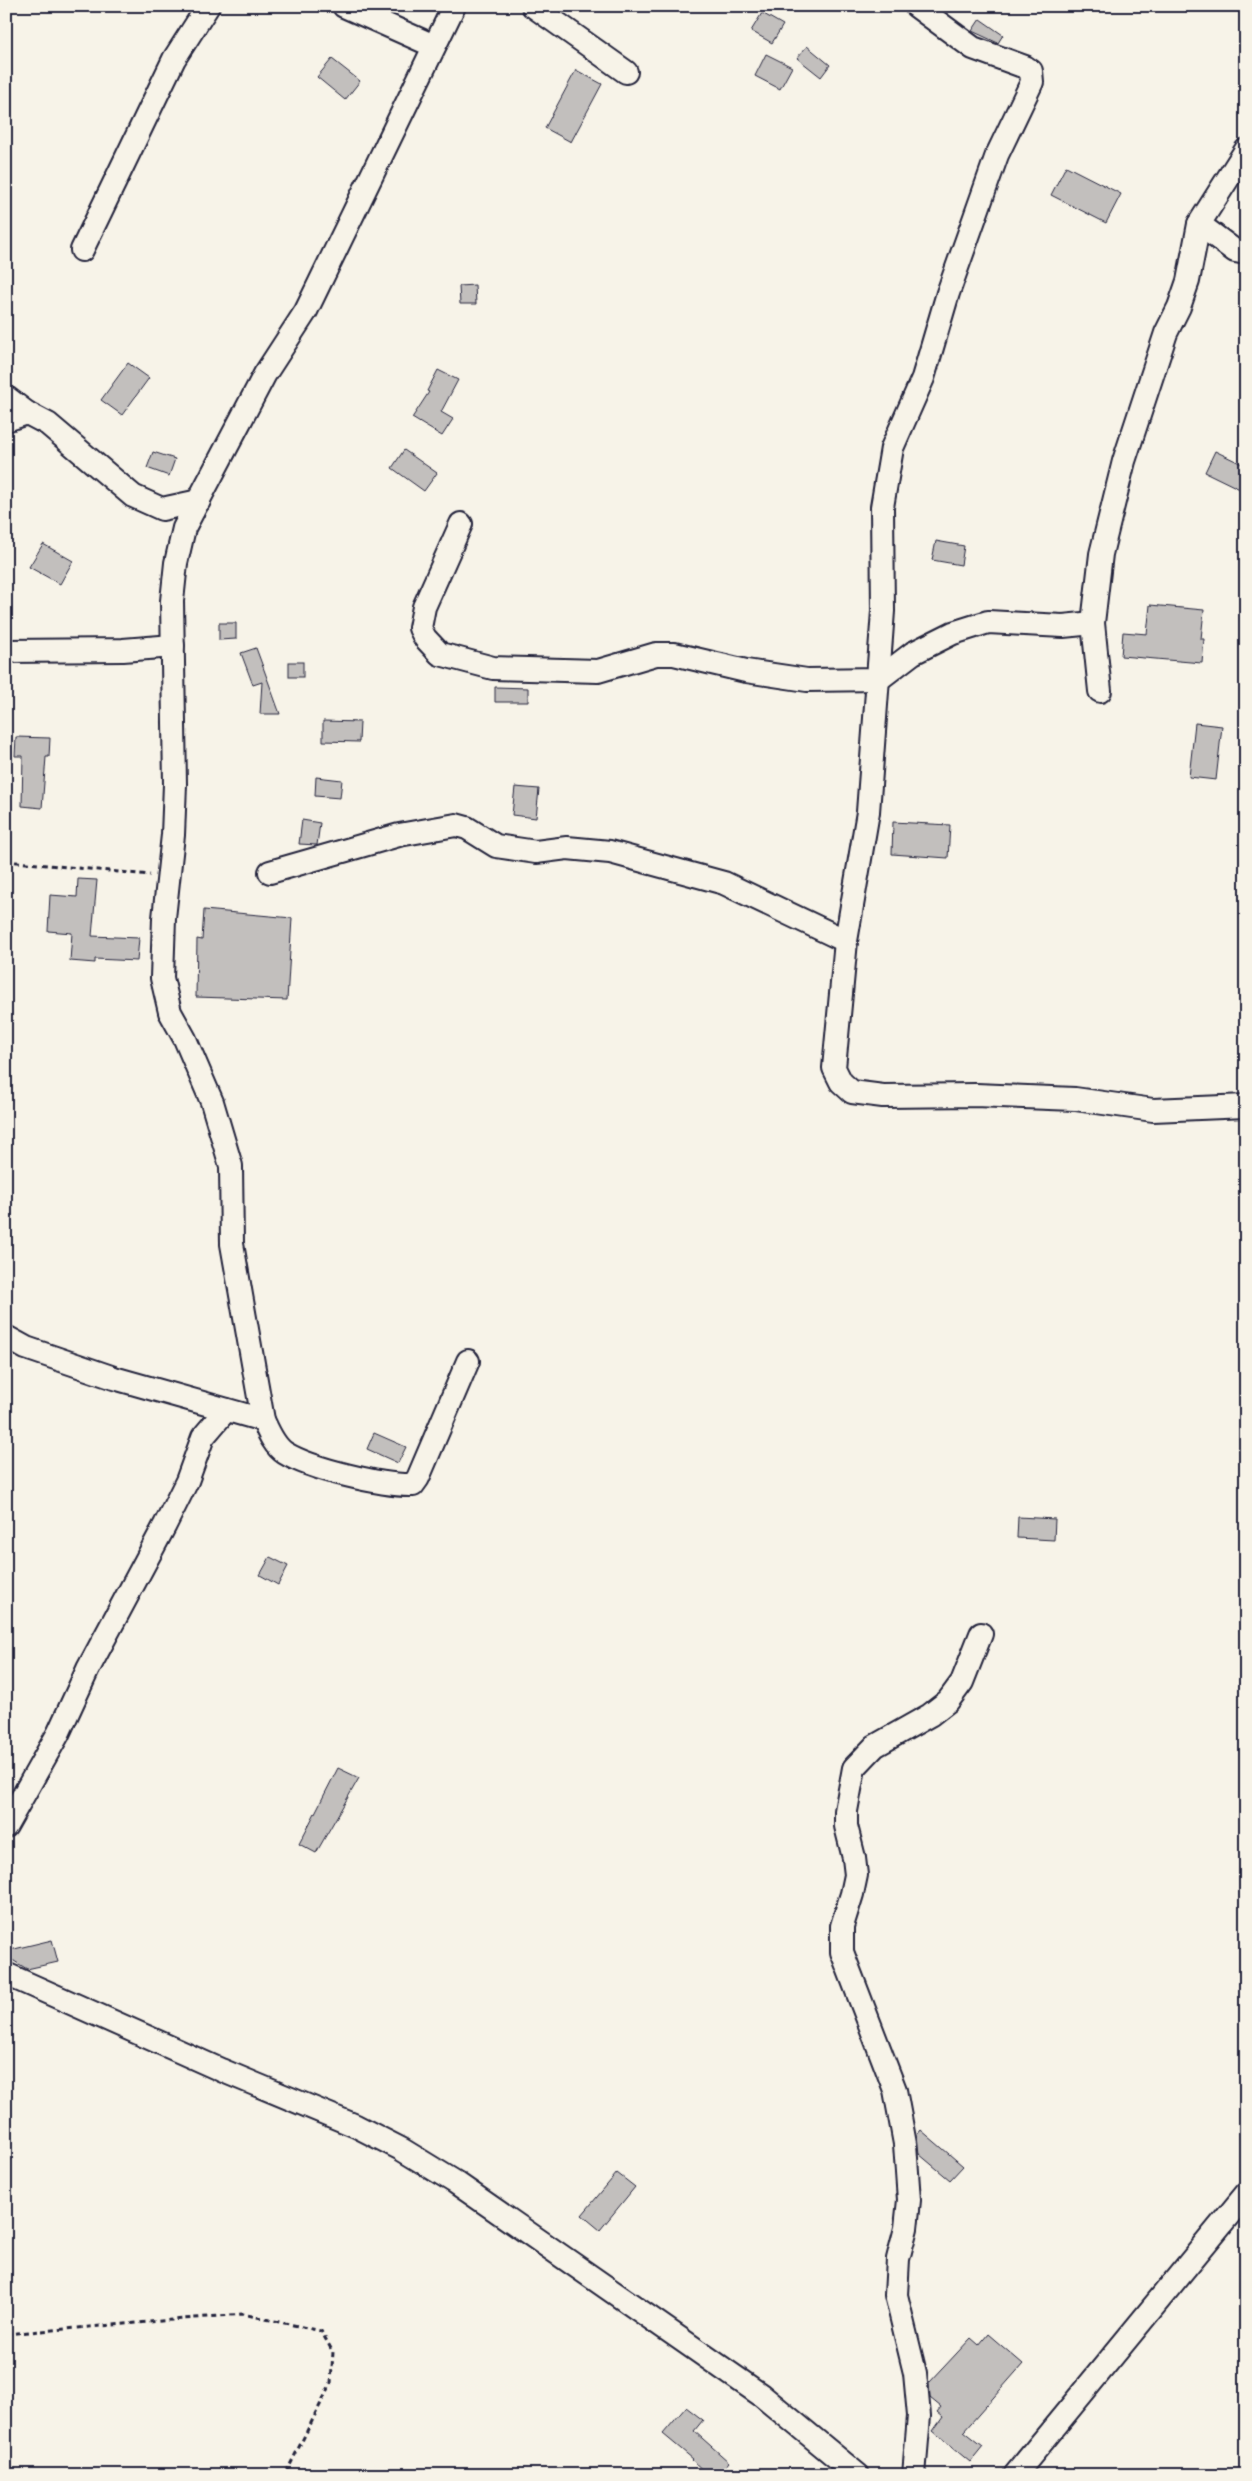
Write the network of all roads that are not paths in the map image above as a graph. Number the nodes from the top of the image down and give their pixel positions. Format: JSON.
{"nodes":[{"id":1,"x":208,"y":6,"type":"edge"},
{"id":2,"x":344,"y":6,"type":"edge"},
{"id":3,"x":454,"y":6,"type":"edge"},
{"id":4,"x":533,"y":6,"type":"edge"},
{"id":5,"x":916,"y":6,"type":"edge"},
{"id":6,"x":434,"y":46,"type":"junction"},
{"id":7,"x":626,"y":72,"type":"dead end"},
{"id":8,"x":1246,"y":150,"type":"edge"},
{"id":9,"x":1199,"y":224,"type":"junction"},
{"id":10,"x":82,"y":250,"type":"dead end"},
{"id":11,"x":1246,"y":253,"type":"edge"},
{"id":12,"x":6,"y":397,"type":"edge"},
{"id":13,"x":16,"y":416,"type":"edge"},
{"id":14,"x":199,"y":501,"type":"junction"},
{"id":15,"x":461,"y":524,"type":"dead end"},
{"id":16,"x":1093,"y":623,"type":"junction"},
{"id":17,"x":173,"y":646,"type":"junction"},
{"id":18,"x":6,"y":651,"type":"edge"},
{"id":19,"x":878,"y":679,"type":"junction"},
{"id":20,"x":1100,"y":692,"type":"dead end"},
{"id":21,"x":270,"y":872,"type":"dead end"},
{"id":22,"x":846,"y":941,"type":"junction"},
{"id":23,"x":1246,"y":1106,"type":"edge"},
{"id":24,"x":6,"y":1337,"type":"edge"},
{"id":25,"x":468,"y":1361,"type":"dead end"},
{"id":26,"x":226,"y":1410,"type":"junction"},
{"id":27,"x":263,"y":1420,"type":"junction"},
{"id":28,"x":981,"y":1634,"type":"dead end"},
{"id":29,"x":6,"y":1826,"type":"edge"},
{"id":30,"x":6,"y":1974,"type":"edge"},
{"id":31,"x":1246,"y":2194,"type":"edge"},
{"id":32,"x":858,"y":2475,"type":"edge"},
{"id":33,"x":914,"y":2475,"type":"edge"},
{"id":34,"x":1015,"y":2475,"type":"edge"}],
"edges":[{"from":1,"to":10,"type":"street"},
{"from":2,"to":6,"type":"street"},
{"from":3,"to":6,"type":"street"},
{"from":4,"to":7,"type":"street"},
{"from":5,"to":19,"type":"street"},
{"from":6,"to":14,"type":"street"},
{"from":8,"to":9,"type":"street"},
{"from":9,"to":11,"type":"street"},
{"from":9,"to":16,"type":"street"},
{"from":12,"to":13,"type":"street"},
{"from":13,"to":14,"type":"street"},
{"from":14,"to":17,"type":"street"},
{"from":15,"to":19,"type":"street"},
{"from":16,"to":19,"type":"street"},
{"from":16,"to":20,"type":"street"},
{"from":17,"to":18,"type":"street"},
{"from":17,"to":27,"type":"street"},
{"from":19,"to":22,"type":"street"},
{"from":21,"to":22,"type":"street"},
{"from":22,"to":23,"type":"street"},
{"from":24,"to":26,"type":"street"},
{"from":25,"to":27,"type":"street"},
{"from":26,"to":27,"type":"street"},
{"from":26,"to":29,"type":"street"},
{"from":28,"to":33,"type":"street"},
{"from":30,"to":32,"type":"street"},
{"from":31,"to":34,"type":"street"}]}
